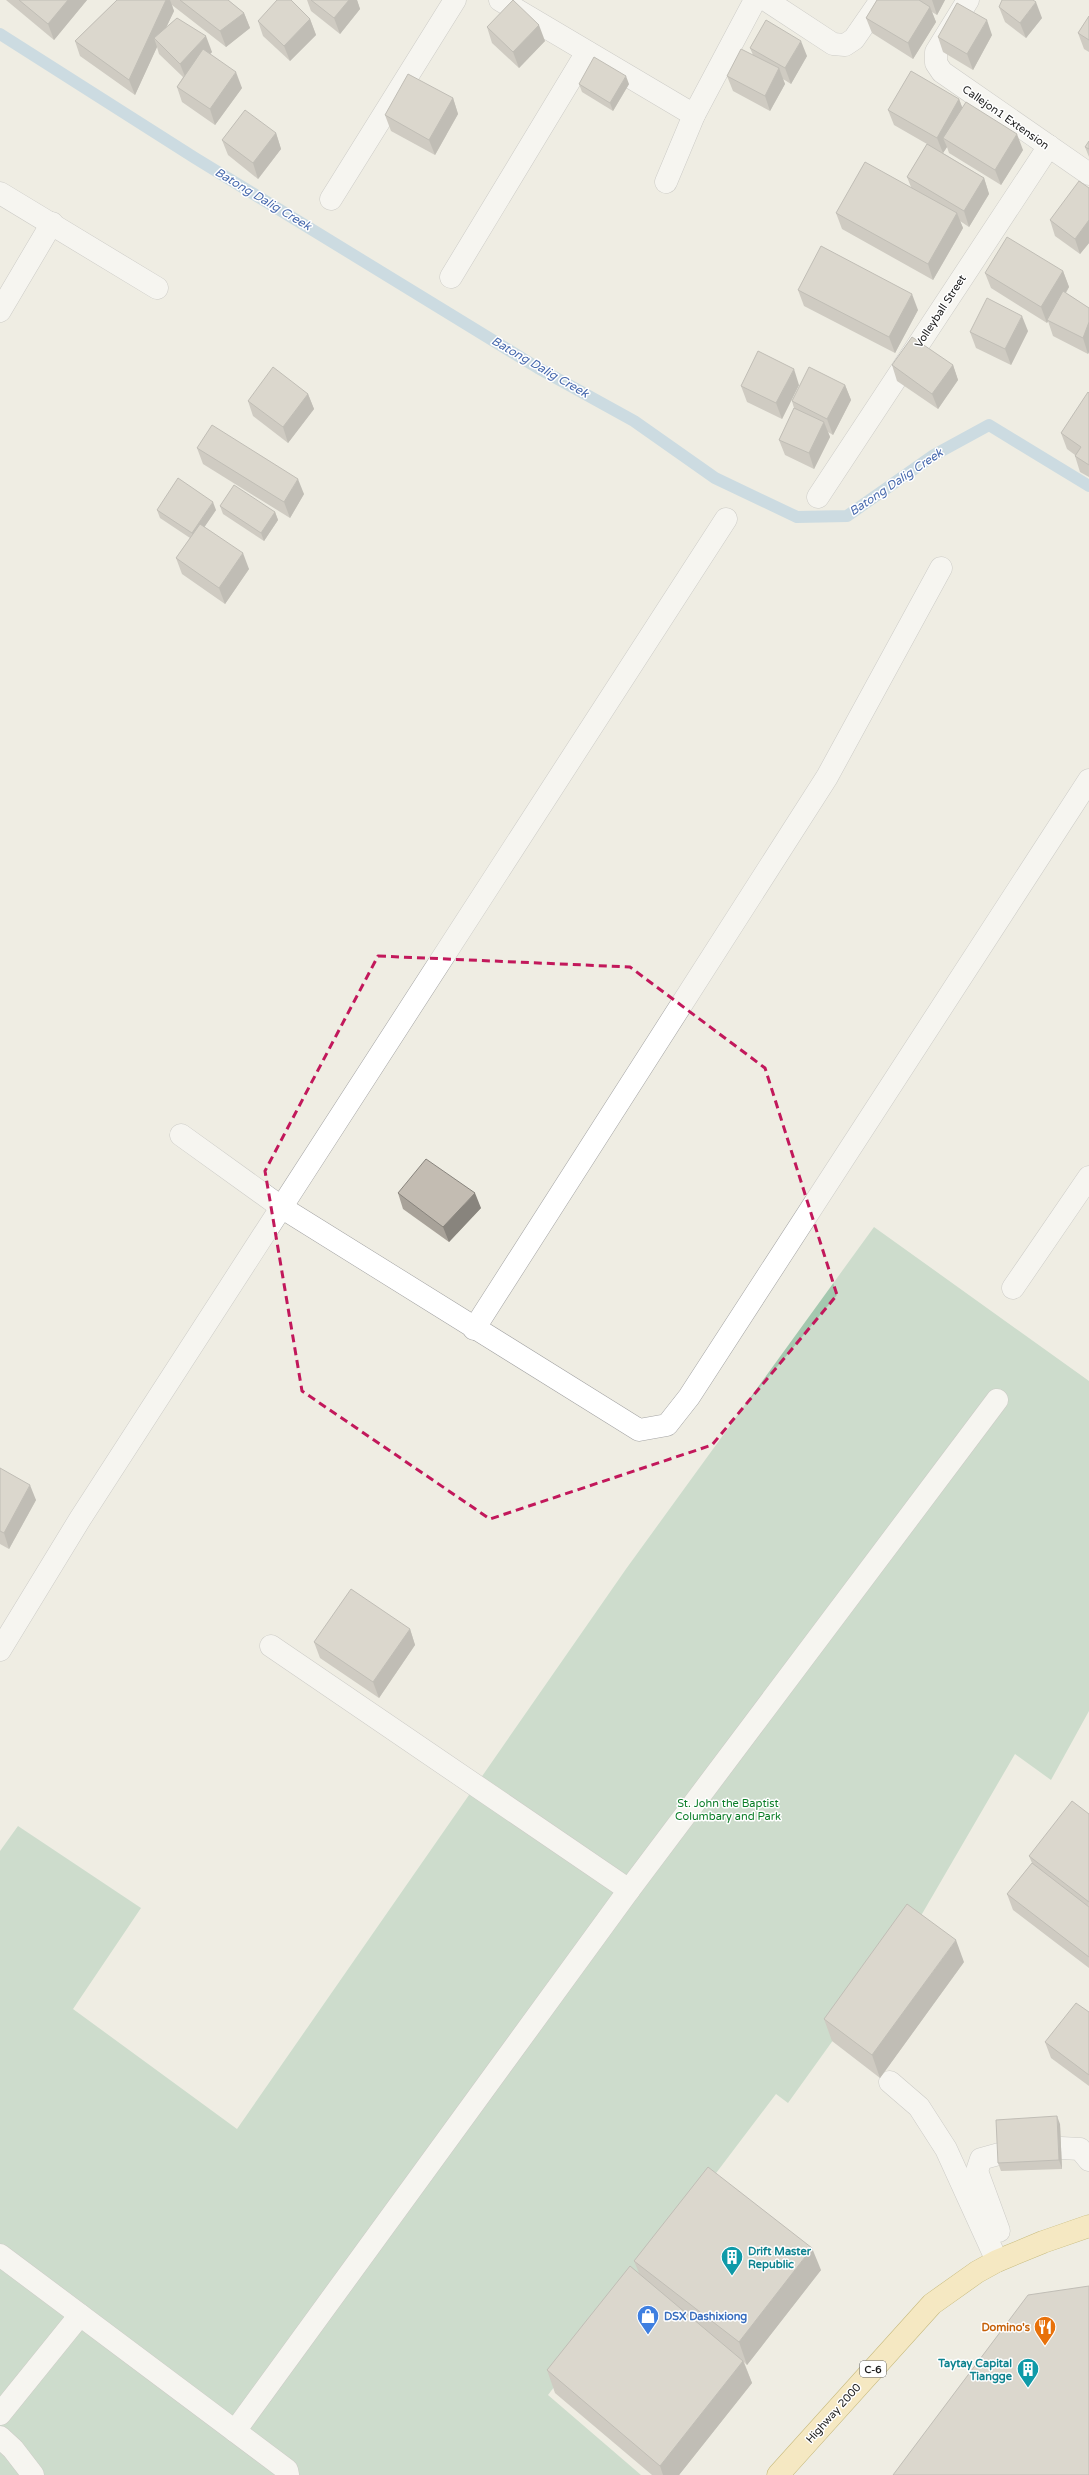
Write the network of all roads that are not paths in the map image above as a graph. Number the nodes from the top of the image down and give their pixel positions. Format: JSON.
{"nodes":[{"id":1,"x":455,"y":0,"type":"edge"},
{"id":2,"x":500,"y":0,"type":"edge"},
{"id":3,"x":755,"y":0,"type":"edge"},
{"id":4,"x":766,"y":0,"type":"edge"},
{"id":5,"x":881,"y":0,"type":"edge"},
{"id":6,"x":968,"y":0,"type":"edge"},
{"id":7,"x":587,"y":52,"type":"junction"},
{"id":8,"x":694,"y":115,"type":"junction"},
{"id":9,"x":1049,"y":146,"type":"junction"},
{"id":10,"x":1089,"y":174,"type":"edge"},
{"id":11,"x":666,"y":182,"type":"dead end"},
{"id":12,"x":0,"y":193,"type":"edge"},
{"id":13,"x":331,"y":199,"type":"dead end"},
{"id":14,"x":52,"y":223,"type":"junction"},
{"id":15,"x":451,"y":277,"type":"dead end"},
{"id":16,"x":158,"y":288,"type":"dead end"},
{"id":17,"x":0,"y":311,"type":"edge"},
{"id":18,"x":818,"y":497,"type":"dead end"},
{"id":19,"x":726,"y":519,"type":"dead end"},
{"id":20,"x":941,"y":568,"type":"dead end"},
{"id":21,"x":1089,"y":780,"type":"edge"},
{"id":22,"x":180,"y":1135,"type":"dead end"},
{"id":23,"x":1089,"y":1178,"type":"edge"},
{"id":24,"x":281,"y":1207,"type":"junction"},
{"id":25,"x":1013,"y":1288,"type":"dead end"},
{"id":26,"x":474,"y":1329,"type":"junction"},
{"id":27,"x":997,"y":1400,"type":"dead end"},
{"id":28,"x":271,"y":1646,"type":"dead end"},
{"id":29,"x":0,"y":1650,"type":"edge"},
{"id":30,"x":629,"y":1890,"type":"junction"},
{"id":31,"x":890,"y":2082,"type":"dead end"},
{"id":32,"x":1061,"y":2148,"type":"dead end"},
{"id":33,"x":999,"y":2154,"type":"edge"},
{"id":34,"x":1089,"y":2160,"type":"edge"},
{"id":35,"x":1089,"y":2227,"type":"edge"},
{"id":36,"x":0,"y":2255,"type":"edge"},
{"id":37,"x":1003,"y":2259,"type":"junction"},
{"id":38,"x":80,"y":2315,"type":"junction"},
{"id":39,"x":0,"y":2414,"type":"edge"},
{"id":40,"x":235,"y":2431,"type":"junction"},
{"id":41,"x":0,"y":2436,"type":"edge"},
{"id":42,"x":33,"y":2475,"type":"edge"},
{"id":43,"x":288,"y":2475,"type":"edge"},
{"id":44,"x":778,"y":2475,"type":"edge"}],
"edges":[{"from":1,"to":13,"type":"street"},
{"from":2,"to":7,"type":"street"},
{"from":3,"to":8,"type":"street"},
{"from":4,"to":5,"type":"street"},
{"from":6,"to":9,"type":"street","name":"Callejon1 Extension"},
{"from":7,"to":8,"type":"street"},
{"from":7,"to":15,"type":"street"},
{"from":8,"to":11,"type":"street"},
{"from":9,"to":10,"type":"street","name":"Callejon1 Extension"},
{"from":9,"to":18,"type":"street","name":"Volleyball Street"},
{"from":12,"to":14,"type":"street"},
{"from":14,"to":16,"type":"street"},
{"from":14,"to":17,"type":"street"},
{"from":19,"to":24,"type":"street"},
{"from":20,"to":26,"type":"street"},
{"from":21,"to":26,"type":"street"},
{"from":22,"to":24,"type":"street"},
{"from":23,"to":25,"type":"street"},
{"from":24,"to":26,"type":"street"},
{"from":24,"to":29,"type":"street"},
{"from":27,"to":30,"type":"street"},
{"from":28,"to":30,"type":"street"},
{"from":30,"to":40,"type":"street"},
{"from":31,"to":37,"type":"street"},
{"from":32,"to":34,"type":"street"},
{"from":33,"to":37,"type":"street"},
{"from":35,"to":37,"type":"main road","name":"Highway 2000","number":"C-6"},
{"from":36,"to":38,"type":"street"},
{"from":37,"to":44,"type":"main road","name":"Highway 2000","number":"C-6"},
{"from":38,"to":39,"type":"street"},
{"from":38,"to":40,"type":"street"},
{"from":40,"to":43,"type":"street"},
{"from":41,"to":42,"type":"street"}]}
